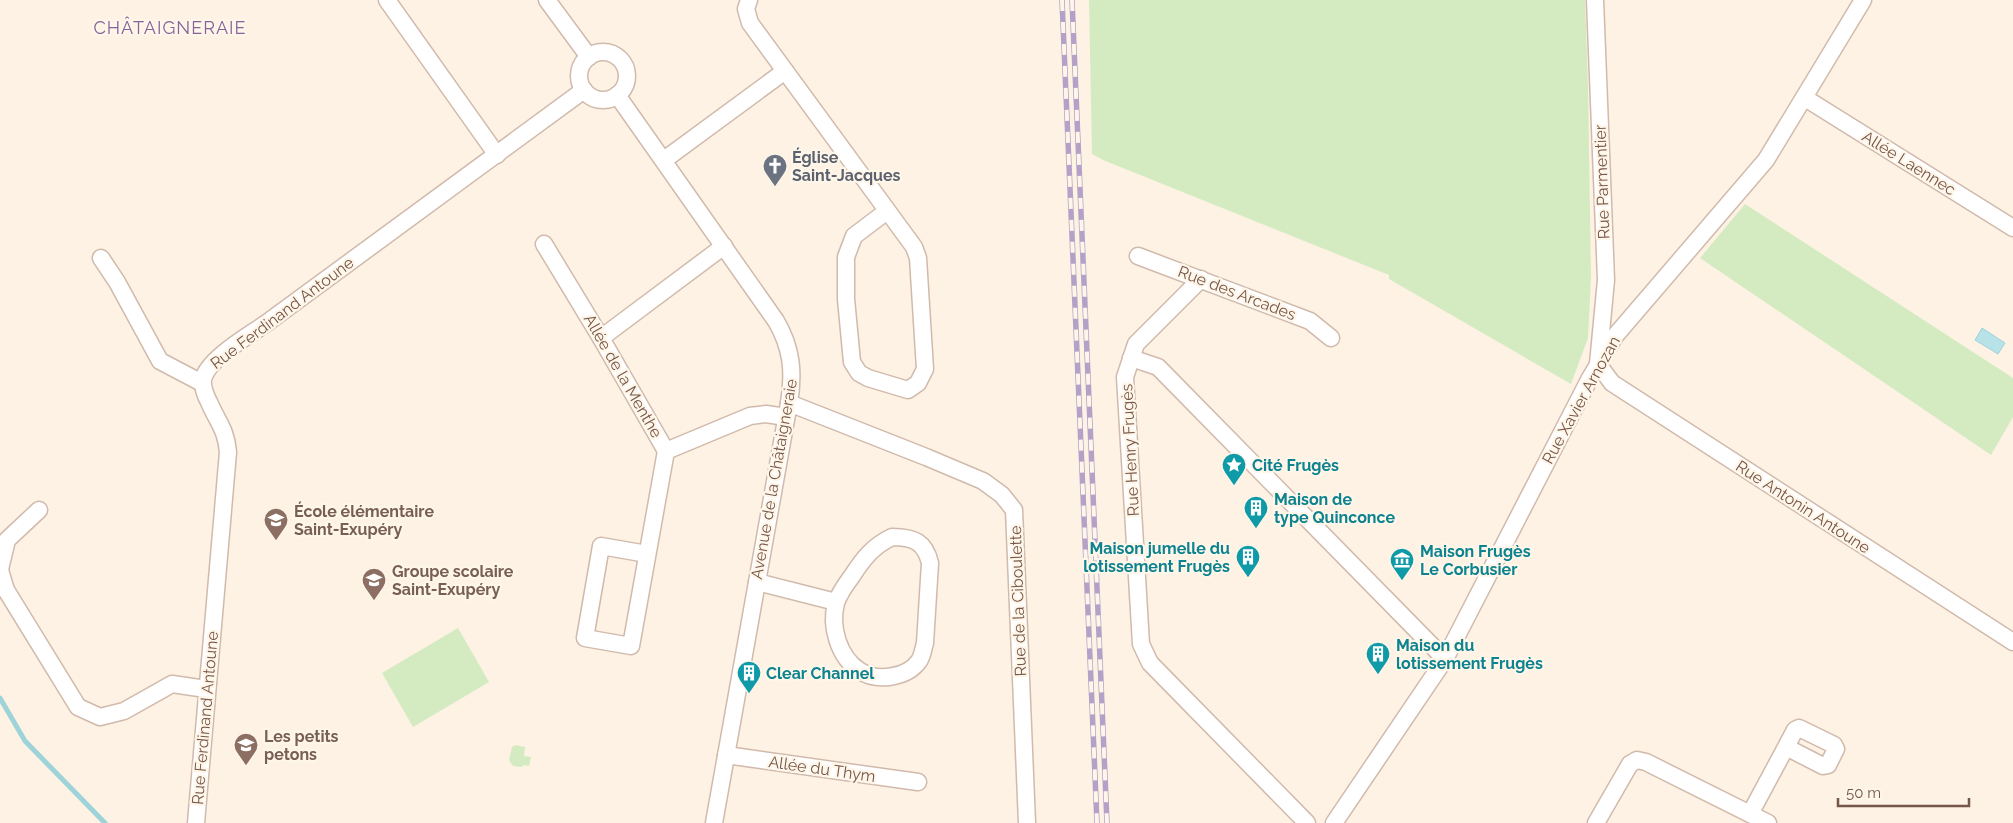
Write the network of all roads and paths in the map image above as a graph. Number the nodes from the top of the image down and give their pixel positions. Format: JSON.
{"nodes":[{"id":1,"x":387,"y":0,"type":"edge"},
{"id":2,"x":547,"y":0,"type":"edge"},
{"id":3,"x":749,"y":0,"type":"edge"},
{"id":4,"x":1595,"y":0,"type":"edge"},
{"id":5,"x":1863,"y":0,"type":"edge"},
{"id":6,"x":589,"y":57,"type":"junction"},
{"id":7,"x":785,"y":71,"type":"junction"},
{"id":8,"x":584,"y":90,"type":"junction"},
{"id":9,"x":617,"y":95,"type":"junction"},
{"id":10,"x":1805,"y":98,"type":"junction"},
{"id":11,"x":497,"y":155,"type":"junction"},
{"id":12,"x":664,"y":160,"type":"junction"},
{"id":13,"x":887,"y":211,"type":"junction"},
{"id":14,"x":2013,"y":228,"type":"edge"},
{"id":15,"x":544,"y":244,"type":"dead end"},
{"id":16,"x":724,"y":246,"type":"junction"},
{"id":17,"x":1138,"y":256,"type":"dead end"},
{"id":18,"x":101,"y":258,"type":"dead end"},
{"id":19,"x":1201,"y":279,"type":"junction"},
{"id":20,"x":601,"y":338,"type":"junction"},
{"id":21,"x":1331,"y":338,"type":"dead end"},
{"id":22,"x":1131,"y":358,"type":"junction"},
{"id":23,"x":1598,"y":364,"type":"junction"},
{"id":24,"x":202,"y":383,"type":"junction"},
{"id":25,"x":788,"y":410,"type":"junction"},
{"id":26,"x":666,"y":451,"type":"junction"},
{"id":27,"x":39,"y":510,"type":"dead end"},
{"id":28,"x":647,"y":554,"type":"junction"},
{"id":29,"x":0,"y":570,"type":"edge"},
{"id":30,"x":757,"y":582,"type":"junction"},
{"id":31,"x":836,"y":602,"type":"junction"},
{"id":32,"x":2013,"y":642,"type":"edge"},
{"id":33,"x":1445,"y":660,"type":"junction"},
{"id":34,"x":206,"y":689,"type":"junction"},
{"id":35,"x":1786,"y":747,"type":"dead end"},
{"id":36,"x":726,"y":755,"type":"junction"},
{"id":37,"x":918,"y":782,"type":"dead end"},
{"id":38,"x":1750,"y":814,"type":"junction"},
{"id":39,"x":196,"y":823,"type":"edge"},
{"id":40,"x":714,"y":823,"type":"edge"},
{"id":41,"x":1027,"y":823,"type":"edge"},
{"id":42,"x":1307,"y":823,"type":"edge"},
{"id":43,"x":1334,"y":823,"type":"edge"},
{"id":44,"x":1596,"y":823,"type":"edge"},
{"id":45,"x":1768,"y":823,"type":"edge"}],
"edges":[{"from":1,"to":11,"type":"street"},
{"from":2,"to":6,"type":"street"},
{"from":3,"to":7,"type":"street"},
{"from":4,"to":23,"type":"street","name":"Rue Parmentier"},
{"from":5,"to":10,"type":"street","name":"Rue Xavier Arnozan"},
{"from":6,"to":8,"type":"street"},
{"from":6,"to":9,"type":"street"},
{"from":7,"to":12,"type":"street"},
{"from":7,"to":13,"type":"street"},
{"from":8,"to":9,"type":"street"},
{"from":8,"to":11,"type":"street","name":"Rue Ferdinand Antoune"},
{"from":9,"to":12,"type":"street","name":"Avenue de la Châtaigneraie"},
{"from":10,"to":14,"type":"street","name":"Allée Laennec"},
{"from":10,"to":23,"type":"street","name":"Rue Xavier Arnozan"},
{"from":11,"to":24,"type":"street","name":"Rue Ferdinand Antoune"},
{"from":12,"to":16,"type":"street","name":"Avenue de la Châtaigneraie"},
{"from":13,"to":13,"type":"street"},
{"from":15,"to":20,"type":"street","name":"Allée de la Menthe"},
{"from":16,"to":20,"type":"street"},
{"from":16,"to":25,"type":"street","name":"Avenue de la Châtaigneraie"},
{"from":17,"to":19,"type":"street","name":"Rue des Arcades"},
{"from":18,"to":24,"type":"street"},
{"from":19,"to":21,"type":"street","name":"Rue des Arcades"},
{"from":19,"to":22,"type":"street","name":"Rue Henry Frugès"},
{"from":20,"to":26,"type":"street","name":"Allée de la Menthe"},
{"from":22,"to":33,"type":"street"},
{"from":22,"to":42,"type":"street","name":"Rue Henry Frugès"},
{"from":23,"to":32,"type":"street","name":"Rue Antonin Antoune"},
{"from":23,"to":33,"type":"street","name":"Rue Xavier Arnozan"},
{"from":24,"to":34,"type":"street","name":"Rue Ferdinand Antoune"},
{"from":25,"to":26,"type":"street","name":"Allée de la Menthe"},
{"from":25,"to":30,"type":"street","name":"Avenue de la Châtaigneraie"},
{"from":25,"to":41,"type":"street","name":"Rue de la Ciboulette"},
{"from":26,"to":28,"type":"street"},
{"from":27,"to":29,"type":"street"},
{"from":28,"to":28,"type":"street"},
{"from":29,"to":34,"type":"street"},
{"from":30,"to":31,"type":"street"},
{"from":30,"to":36,"type":"street","name":"Avenue de la Châtaigneraie"},
{"from":31,"to":31,"type":"street"},
{"from":33,"to":43,"type":"street","name":"Rue Xavier Arnozan"},
{"from":34,"to":39,"type":"street","name":"Rue Ferdinand Antoune"},
{"from":35,"to":38,"type":"street"},
{"from":36,"to":37,"type":"street","name":"Allée du Thym"},
{"from":36,"to":40,"type":"street","name":"Avenue de la Châtaigneraie"},
{"from":38,"to":44,"type":"street"},
{"from":38,"to":45,"type":"street"}]}
